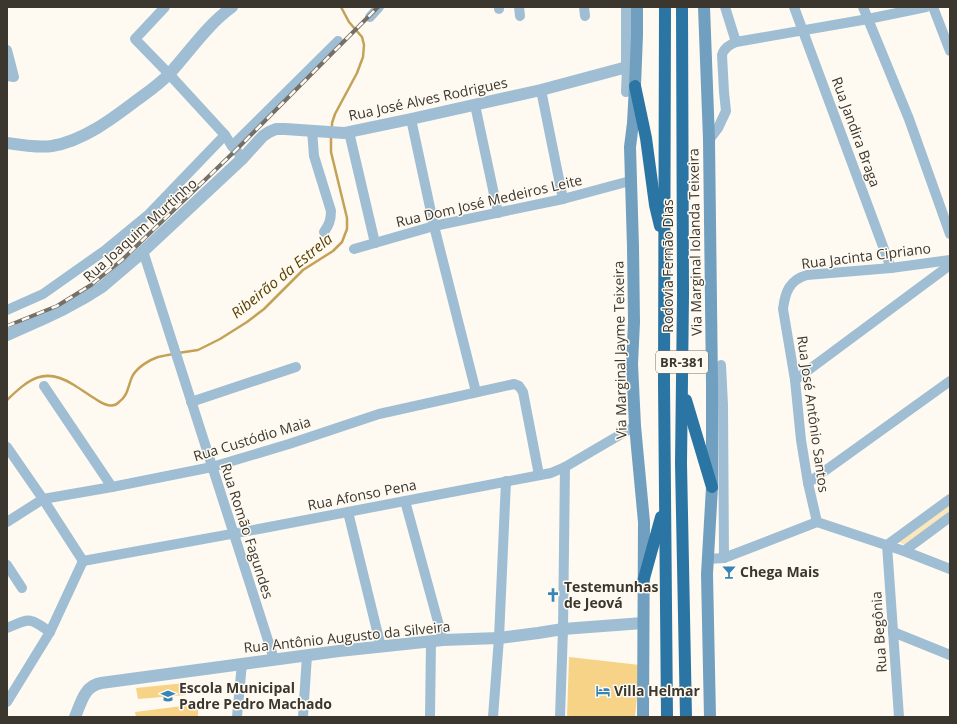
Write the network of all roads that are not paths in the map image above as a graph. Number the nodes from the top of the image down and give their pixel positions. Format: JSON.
{"nodes":[{"id":1,"x":165,"y":7,"type":"edge"},
{"id":2,"x":232,"y":7,"type":"edge"},
{"id":3,"x":379,"y":7,"type":"edge"},
{"id":4,"x":627,"y":7,"type":"edge"},
{"id":5,"x":637,"y":7,"type":"edge"},
{"id":6,"x":665,"y":7,"type":"edge"},
{"id":7,"x":682,"y":7,"type":"edge"},
{"id":8,"x":704,"y":7,"type":"edge"},
{"id":9,"x":725,"y":7,"type":"edge"},
{"id":10,"x":794,"y":7,"type":"edge"},
{"id":11,"x":863,"y":7,"type":"edge"},
{"id":12,"x":926,"y":7,"type":"edge"},
{"id":13,"x":933,"y":7,"type":"edge"},
{"id":14,"x":370,"y":16,"type":"dead end"},
{"id":15,"x":868,"y":19,"type":"junction"},
{"id":16,"x":803,"y":30,"type":"junction"},
{"id":17,"x":338,"y":41,"type":"dead end"},
{"id":18,"x":736,"y":42,"type":"junction"},
{"id":19,"x":7,"y":50,"type":"edge"},
{"id":20,"x":950,"y":51,"type":"edge"},
{"id":21,"x":627,"y":67,"type":"junction"},
{"id":22,"x":169,"y":74,"type":"junction"},
{"id":23,"x":11,"y":77,"type":"edge"},
{"id":24,"x":631,"y":89,"type":"junction"},
{"id":25,"x":541,"y":90,"type":"junction"},
{"id":26,"x":475,"y":105,"type":"junction"},
{"id":27,"x":411,"y":120,"type":"junction"},
{"id":28,"x":317,"y":131,"type":"junction"},
{"id":29,"x":346,"y":132,"type":"junction"},
{"id":30,"x":225,"y":135,"type":"junction"},
{"id":31,"x":709,"y":140,"type":"junction"},
{"id":32,"x":7,"y":143,"type":"edge"},
{"id":33,"x":232,"y":146,"type":"junction"},
{"id":34,"x":243,"y":158,"type":"junction"},
{"id":35,"x":630,"y":181,"type":"junction"},
{"id":36,"x":563,"y":199,"type":"junction"},
{"id":37,"x":498,"y":212,"type":"junction"},
{"id":38,"x":434,"y":226,"type":"junction"},
{"id":39,"x":324,"y":232,"type":"dead end"},
{"id":40,"x":950,"y":234,"type":"edge"},
{"id":41,"x":375,"y":243,"type":"junction"},
{"id":42,"x":665,"y":247,"type":"junction"},
{"id":43,"x":354,"y":249,"type":"dead end"},
{"id":44,"x":143,"y":251,"type":"junction"},
{"id":45,"x":950,"y":260,"type":"edge"},
{"id":46,"x":950,"y":265,"type":"edge"},
{"id":47,"x":891,"y":268,"type":"junction"},
{"id":48,"x":783,"y":309,"type":"joint"},
{"id":49,"x":7,"y":310,"type":"edge"},
{"id":50,"x":7,"y":335,"type":"edge"},
{"id":51,"x":721,"y":365,"type":"dead end"},
{"id":52,"x":296,"y":367,"type":"dead end"},
{"id":53,"x":795,"y":380,"type":"junction"},
{"id":54,"x":950,"y":381,"type":"edge"},
{"id":55,"x":44,"y":386,"type":"dead end"},
{"id":56,"x":682,"y":388,"type":"junction"},
{"id":57,"x":476,"y":392,"type":"junction"},
{"id":58,"x":191,"y":402,"type":"junction"},
{"id":59,"x":634,"y":426,"type":"junction"},
{"id":60,"x":7,"y":447,"type":"edge"},
{"id":61,"x":212,"y":467,"type":"junction"},
{"id":62,"x":565,"y":467,"type":"junction"},
{"id":63,"x":539,"y":475,"type":"junction"},
{"id":64,"x":506,"y":482,"type":"junction"},
{"id":65,"x":808,"y":483,"type":"junction"},
{"id":66,"x":112,"y":487,"type":"junction"},
{"id":67,"x":712,"y":487,"type":"junction"},
{"id":68,"x":43,"y":499,"type":"junction"},
{"id":69,"x":950,"y":499,"type":"edge"},
{"id":70,"x":405,"y":501,"type":"junction"},
{"id":71,"x":665,"y":502,"type":"junction"},
{"id":72,"x":348,"y":512,"type":"junction"},
{"id":73,"x":950,"y":517,"type":"edge"},
{"id":74,"x":7,"y":522,"type":"edge"},
{"id":75,"x":817,"y":522,"type":"junction"},
{"id":76,"x":234,"y":534,"type":"junction"},
{"id":77,"x":887,"y":545,"type":"junction"},
{"id":78,"x":904,"y":551,"type":"junction"},
{"id":79,"x":724,"y":558,"type":"junction"},
{"id":80,"x":708,"y":559,"type":"junction"},
{"id":81,"x":83,"y":561,"type":"junction"},
{"id":82,"x":7,"y":565,"type":"edge"},
{"id":83,"x":950,"y":569,"type":"edge"},
{"id":84,"x":643,"y":582,"type":"junction"},
{"id":85,"x":22,"y":588,"type":"dead end"},
{"id":86,"x":643,"y":623,"type":"junction"},
{"id":87,"x":7,"y":628,"type":"edge"},
{"id":88,"x":563,"y":629,"type":"junction"},
{"id":89,"x":50,"y":632,"type":"junction"},
{"id":90,"x":893,"y":632,"type":"junction"},
{"id":91,"x":499,"y":638,"type":"junction"},
{"id":92,"x":443,"y":640,"type":"junction"},
{"id":93,"x":431,"y":642,"type":"junction"},
{"id":94,"x":381,"y":647,"type":"junction"},
{"id":95,"x":307,"y":655,"type":"junction"},
{"id":96,"x":950,"y":655,"type":"edge"},
{"id":97,"x":274,"y":659,"type":"junction"},
{"id":98,"x":242,"y":663,"type":"junction"},
{"id":99,"x":7,"y":702,"type":"edge"},
{"id":100,"x":75,"y":717,"type":"edge"},
{"id":101,"x":237,"y":717,"type":"edge"},
{"id":102,"x":303,"y":717,"type":"edge"},
{"id":103,"x":430,"y":717,"type":"edge"},
{"id":104,"x":493,"y":717,"type":"edge"},
{"id":105,"x":560,"y":717,"type":"edge"},
{"id":106,"x":643,"y":717,"type":"edge"},
{"id":107,"x":667,"y":717,"type":"edge"},
{"id":108,"x":686,"y":717,"type":"edge"},
{"id":109,"x":710,"y":717,"type":"edge"},
{"id":110,"x":899,"y":717,"type":"edge"}],
"edges":[{"from":1,"to":22,"type":"street"},
{"from":2,"to":22,"type":"street"},
{"from":3,"to":14,"type":"street"},
{"from":4,"to":21,"type":"street"},
{"from":5,"to":24,"type":"main road","name":"Via Marginal Jayme Teixeira"},
{"from":6,"to":42,"type":"highway","name":"Rodovia Fernão Dias","number":"BR-381"},
{"from":7,"to":56,"type":"highway","name":"Rodovia Fernão Dias","number":"BR-381"},
{"from":8,"to":31,"type":"main road","name":"Via Marginal Iolanda Teixeira"},
{"from":9,"to":18,"type":"street"},
{"from":10,"to":16,"type":"street","name":"Rua Jandira Braga"},
{"from":11,"to":15,"type":"street"},
{"from":12,"to":15,"type":"street"},
{"from":13,"to":20,"type":"street"},
{"from":15,"to":16,"type":"street"},
{"from":15,"to":40,"type":"street"},
{"from":16,"to":18,"type":"street"},
{"from":16,"to":47,"type":"street","name":"Rua Jandira Braga"},
{"from":17,"to":33,"type":"street"},
{"from":18,"to":31,"type":"street"},
{"from":19,"to":23,"type":"street"},
{"from":21,"to":24,"type":"street"},
{"from":21,"to":25,"type":"street","name":"Rua José Alves Rodrigues"},
{"from":22,"to":30,"type":"street"},
{"from":22,"to":32,"type":"street"},
{"from":24,"to":35,"type":"main road","name":"Via Marginal Jayme Teixeira"},
{"from":24,"to":42,"type":"highway"},
{"from":25,"to":26,"type":"street","name":"Rua José Alves Rodrigues"},
{"from":25,"to":36,"type":"street"},
{"from":26,"to":27,"type":"street","name":"Rua José Alves Rodrigues"},
{"from":26,"to":37,"type":"street"},
{"from":27,"to":29,"type":"street","name":"Rua José Alves Rodrigues"},
{"from":27,"to":38,"type":"street"},
{"from":28,"to":29,"type":"street","name":"Rua José Alves Rodrigues"},
{"from":28,"to":34,"type":"street","name":"Rua José Alves Rodrigues"},
{"from":28,"to":39,"type":"street"},
{"from":29,"to":41,"type":"street"},
{"from":30,"to":33,"type":"street"},
{"from":30,"to":49,"type":"street","name":"Rua Joaquim Murtinho"},
{"from":31,"to":67,"type":"main road","name":"Via Marginal Iolanda Teixeira"},
{"from":33,"to":34,"type":"street"},
{"from":34,"to":44,"type":"street","name":"Rua Joaquim Murtinho"},
{"from":35,"to":36,"type":"street","name":"Rua Dom José Medeiros Leite"},
{"from":35,"to":59,"type":"main road","name":"Via Marginal Jayme Teixeira"},
{"from":36,"to":37,"type":"street","name":"Rua Dom José Medeiros Leite"},
{"from":37,"to":38,"type":"street","name":"Rua Dom José Medeiros Leite"},
{"from":38,"to":41,"type":"street","name":"Rua Dom José Medeiros Leite"},
{"from":38,"to":57,"type":"street"},
{"from":41,"to":43,"type":"street","name":"Rua Dom José Medeiros Leite"},
{"from":42,"to":71,"type":"highway","name":"Rodovia Fernão Dias","number":"BR-381"},
{"from":44,"to":50,"type":"street","name":"Rua Joaquim Murtinho"},
{"from":44,"to":58,"type":"street","name":"Rua Romão Fagundes"},
{"from":45,"to":47,"type":"street","name":"Rua Jacinta Cipriano"},
{"from":46,"to":53,"type":"street"},
{"from":47,"to":48,"type":"street","name":"Rua Jacinta Cipriano"},
{"from":48,"to":53,"type":"street","name":"Rua José Antônio Santos"},
{"from":51,"to":79,"type":"street"},
{"from":52,"to":58,"type":"street"},
{"from":53,"to":65,"type":"street","name":"Rua José Antônio Santos"},
{"from":54,"to":65,"type":"street"},
{"from":55,"to":66,"type":"street"},
{"from":56,"to":67,"type":"highway"},
{"from":56,"to":108,"type":"highway","name":"Rodovia Fernão Dias","number":"BR-381"},
{"from":57,"to":61,"type":"street","name":"Rua Custódio Maia"},
{"from":57,"to":63,"type":"street","name":"Rua Custódio Maia"},
{"from":58,"to":61,"type":"street","name":"Rua Romão Fagundes"},
{"from":59,"to":62,"type":"street","name":"Rua Afonso Pena"},
{"from":59,"to":84,"type":"main road","name":"Via Marginal Jayme Teixeira"},
{"from":60,"to":68,"type":"street"},
{"from":61,"to":66,"type":"street","name":"Rua Custódio Maia"},
{"from":61,"to":76,"type":"street","name":"Rua Romão Fagundes"},
{"from":62,"to":63,"type":"street","name":"Rua Afonso Pena"},
{"from":62,"to":88,"type":"street"},
{"from":63,"to":64,"type":"street","name":"Rua Afonso Pena"},
{"from":64,"to":70,"type":"street","name":"Rua Afonso Pena"},
{"from":64,"to":91,"type":"street"},
{"from":65,"to":75,"type":"street","name":"Rua José Antônio Santos"},
{"from":66,"to":68,"type":"street","name":"Rua Custódio Maia"},
{"from":67,"to":80,"type":"main road","name":"Via Marginal Iolanda Teixeira"},
{"from":68,"to":74,"type":"street","name":"Rua Custódio Maia"},
{"from":68,"to":81,"type":"street"},
{"from":69,"to":77,"type":"street"},
{"from":70,"to":72,"type":"street","name":"Rua Afonso Pena"},
{"from":70,"to":92,"type":"street"},
{"from":71,"to":84,"type":"highway"},
{"from":71,"to":107,"type":"highway","name":"Rodovia Fernão Dias","number":"BR-381"},
{"from":72,"to":76,"type":"street","name":"Rua Afonso Pena"},
{"from":72,"to":94,"type":"street"},
{"from":73,"to":78,"type":"street"},
{"from":75,"to":77,"type":"street"},
{"from":75,"to":79,"type":"street"},
{"from":76,"to":81,"type":"street","name":"Rua Afonso Pena"},
{"from":76,"to":97,"type":"street","name":"Rua Romão Fagundes"},
{"from":77,"to":78,"type":"street"},
{"from":77,"to":90,"type":"street","name":"Rua Begônia"},
{"from":78,"to":83,"type":"street"},
{"from":79,"to":80,"type":"street"},
{"from":80,"to":109,"type":"main road","name":"Via Marginal Iolanda Teixeira"},
{"from":81,"to":89,"type":"street"},
{"from":82,"to":85,"type":"street"},
{"from":84,"to":86,"type":"main road","name":"Via Marginal Jayme Teixeira"},
{"from":86,"to":88,"type":"street","name":"Rua Antônio Augusto da Silveira"},
{"from":86,"to":106,"type":"main road","name":"Via Marginal Jayme Teixeira"},
{"from":87,"to":89,"type":"street"},
{"from":88,"to":91,"type":"street","name":"Rua Antônio Augusto da Silveira"},
{"from":88,"to":105,"type":"street"},
{"from":89,"to":99,"type":"street"},
{"from":90,"to":96,"type":"street"},
{"from":90,"to":110,"type":"street","name":"Rua Begônia"},
{"from":91,"to":92,"type":"street","name":"Rua Antônio Augusto da Silveira"},
{"from":91,"to":104,"type":"street"},
{"from":92,"to":93,"type":"street","name":"Rua Antônio Augusto da Silveira"},
{"from":93,"to":94,"type":"street","name":"Rua Antônio Augusto da Silveira"},
{"from":93,"to":103,"type":"street"},
{"from":94,"to":95,"type":"street","name":"Rua Antônio Augusto da Silveira"},
{"from":95,"to":97,"type":"street","name":"Rua Antônio Augusto da Silveira"},
{"from":95,"to":102,"type":"street"},
{"from":97,"to":98,"type":"street","name":"Rua Antônio Augusto da Silveira"},
{"from":98,"to":100,"type":"street","name":"Rua Antônio Augusto da Silveira"},
{"from":98,"to":101,"type":"street"}]}
